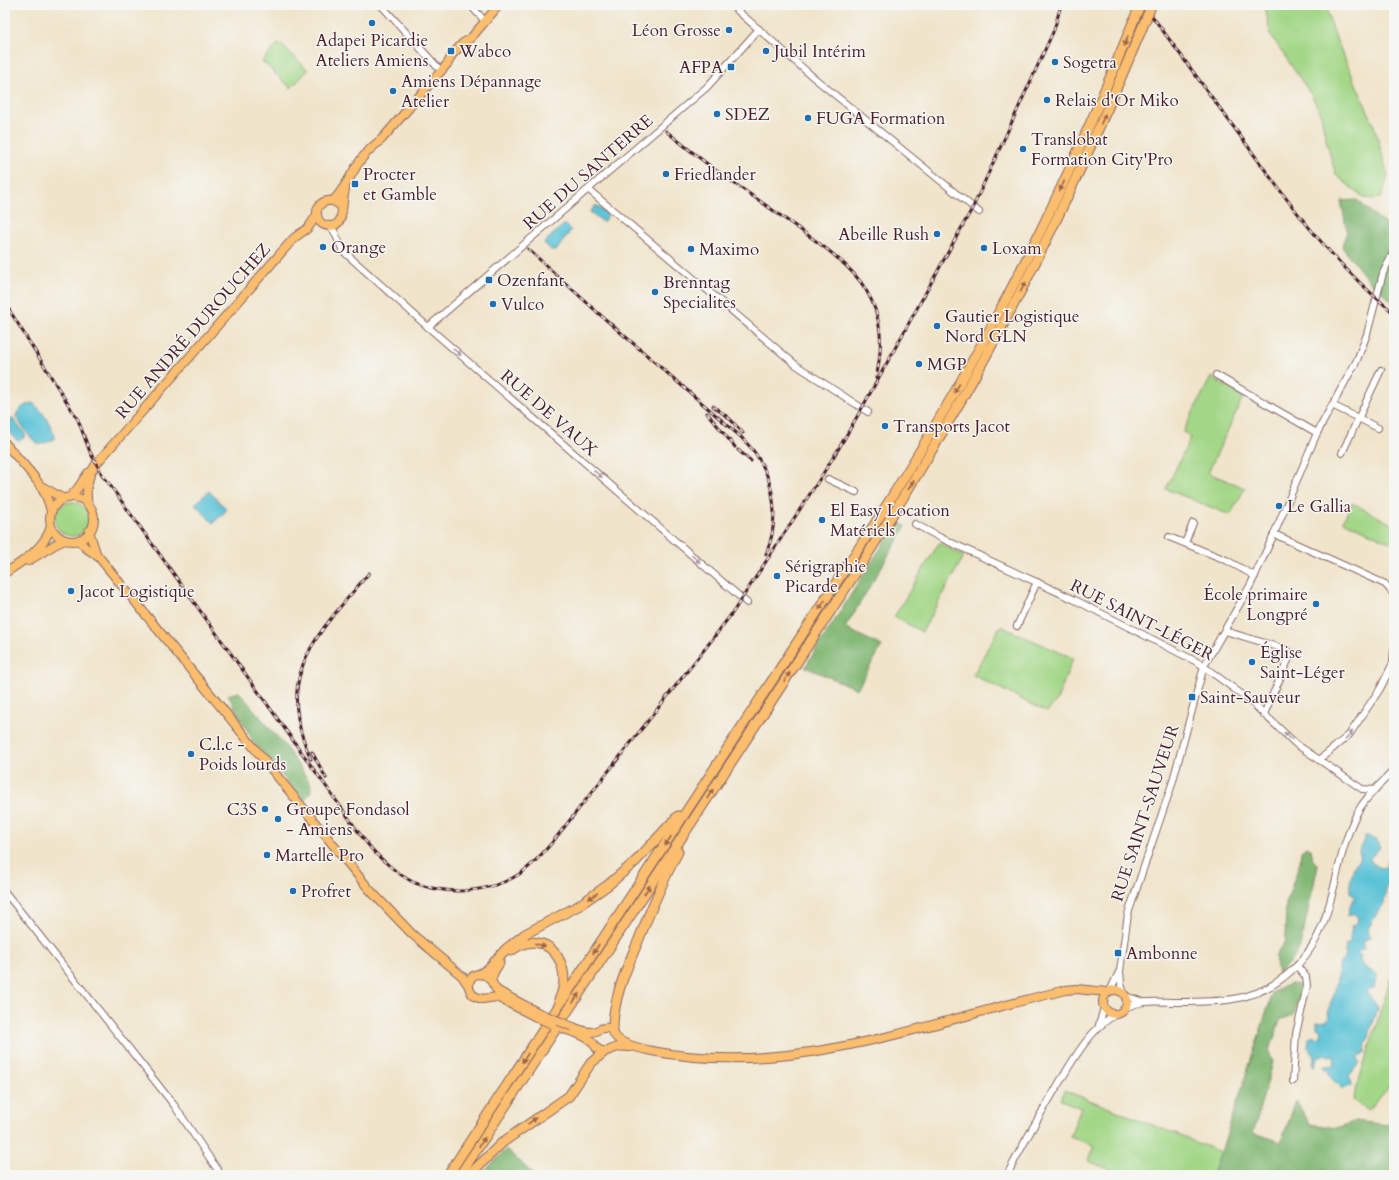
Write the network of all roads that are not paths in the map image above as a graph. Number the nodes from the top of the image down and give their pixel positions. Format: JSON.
{"nodes":[{"id":1,"x":381,"y":5,"type":"edge"},
{"id":2,"x":470,"y":5,"type":"edge"},
{"id":3,"x":499,"y":5,"type":"edge"},
{"id":4,"x":731,"y":5,"type":"edge"},
{"id":5,"x":1140,"y":5,"type":"edge"},
{"id":6,"x":1150,"y":8,"type":"edge"},
{"id":7,"x":485,"y":21,"type":"junction"},
{"id":8,"x":758,"y":29,"type":"junction"},
{"id":9,"x":441,"y":72,"type":"junction"},
{"id":10,"x":345,"y":187,"type":"junction"},
{"id":11,"x":589,"y":190,"type":"junction"},
{"id":12,"x":333,"y":201,"type":"junction"},
{"id":13,"x":342,"y":209,"type":"junction"},
{"id":14,"x":979,"y":212,"type":"dead end"},
{"id":15,"x":317,"y":215,"type":"junction"},
{"id":16,"x":338,"y":222,"type":"junction"},
{"id":17,"x":326,"y":225,"type":"junction"},
{"id":18,"x":308,"y":228,"type":"junction"},
{"id":19,"x":339,"y":240,"type":"junction"},
{"id":20,"x":1394,"y":251,"type":"edge"},
{"id":21,"x":428,"y":327,"type":"junction"},
{"id":22,"x":1382,"y":370,"type":"dead end"},
{"id":23,"x":1216,"y":375,"type":"dead end"},
{"id":24,"x":1332,"y":405,"type":"junction"},
{"id":25,"x":868,"y":412,"type":"dead end"},
{"id":26,"x":1359,"y":418,"type":"junction"},
{"id":27,"x":1378,"y":428,"type":"dead end"},
{"id":28,"x":1317,"y":433,"type":"junction"},
{"id":29,"x":5,"y":443,"type":"edge"},
{"id":30,"x":1342,"y":453,"type":"dead end"},
{"id":31,"x":93,"y":468,"type":"junction"},
{"id":32,"x":828,"y":479,"type":"dead end"},
{"id":33,"x":42,"y":487,"type":"junction"},
{"id":34,"x":856,"y":492,"type":"dead end"},
{"id":35,"x":66,"y":498,"type":"junction"},
{"id":36,"x":88,"y":505,"type":"junction"},
{"id":37,"x":51,"y":512,"type":"junction"},
{"id":38,"x":916,"y":524,"type":"dead end"},
{"id":39,"x":1193,"y":524,"type":"dead end"},
{"id":40,"x":51,"y":526,"type":"junction"},
{"id":41,"x":90,"y":532,"type":"junction"},
{"id":42,"x":1274,"y":534,"type":"junction"},
{"id":43,"x":1169,"y":537,"type":"dead end"},
{"id":44,"x":65,"y":540,"type":"junction"},
{"id":45,"x":78,"y":540,"type":"junction"},
{"id":46,"x":1185,"y":543,"type":"junction"},
{"id":47,"x":98,"y":556,"type":"junction"},
{"id":48,"x":16,"y":566,"type":"junction"},
{"id":49,"x":5,"y":573,"type":"edge"},
{"id":50,"x":1255,"y":576,"type":"junction"},
{"id":51,"x":1037,"y":582,"type":"junction"},
{"id":52,"x":1394,"y":594,"type":"edge"},
{"id":53,"x":747,"y":603,"type":"dead end"},
{"id":54,"x":1017,"y":626,"type":"dead end"},
{"id":55,"x":1225,"y":631,"type":"junction"},
{"id":56,"x":1394,"y":649,"type":"edge"},
{"id":57,"x":1394,"y":661,"type":"edge"},
{"id":58,"x":1204,"y":666,"type":"junction"},
{"id":59,"x":1264,"y":714,"type":"junction"},
{"id":60,"x":1319,"y":760,"type":"junction"},
{"id":61,"x":1394,"y":770,"type":"edge"},
{"id":62,"x":1374,"y":790,"type":"junction"},
{"id":63,"x":697,"y":796,"type":"junction"},
{"id":64,"x":688,"y":827,"type":"junction"},
{"id":65,"x":5,"y":892,"type":"edge"},
{"id":66,"x":431,"y":949,"type":"junction"},
{"id":67,"x":1296,"y":966,"type":"junction"},
{"id":68,"x":1120,"y":971,"type":"junction"},
{"id":69,"x":478,"y":974,"type":"junction"},
{"id":70,"x":492,"y":983,"type":"junction"},
{"id":71,"x":468,"y":985,"type":"junction"},
{"id":72,"x":1082,"y":990,"type":"junction"},
{"id":73,"x":1109,"y":992,"type":"junction"},
{"id":74,"x":1125,"y":995,"type":"junction"},
{"id":75,"x":486,"y":997,"type":"junction"},
{"id":76,"x":1146,"y":1002,"type":"junction"},
{"id":77,"x":1103,"y":1005,"type":"junction"},
{"id":78,"x":1125,"y":1009,"type":"junction"},
{"id":79,"x":537,"y":1014,"type":"junction"},
{"id":80,"x":1115,"y":1015,"type":"junction"},
{"id":81,"x":545,"y":1027,"type":"junction"},
{"id":82,"x":1098,"y":1027,"type":"junction"},
{"id":83,"x":597,"y":1031,"type":"junction"},
{"id":84,"x":615,"y":1034,"type":"junction"},
{"id":85,"x":593,"y":1042,"type":"junction"},
{"id":86,"x":634,"y":1046,"type":"junction"},
{"id":87,"x":608,"y":1051,"type":"junction"},
{"id":88,"x":1293,"y":1081,"type":"dead end"},
{"id":89,"x":221,"y":1175,"type":"edge"},
{"id":90,"x":448,"y":1175,"type":"edge"},
{"id":91,"x":460,"y":1175,"type":"edge"},
{"id":92,"x":469,"y":1175,"type":"edge"},
{"id":93,"x":1007,"y":1175,"type":"edge"}],
"edges":[{"from":1,"to":9,"type":"street"},
{"from":2,"to":7,"type":"street"},
{"from":3,"to":7,"type":"main road"},
{"from":4,"to":8,"type":"street"},
{"from":5,"to":63,"type":"highway","one_way":true},
{"from":64,"to":6,"type":"highway","one_way":true},
{"from":7,"to":9,"type":"main road"},
{"from":8,"to":11,"type":"street","name":"RUE DU SANTERRE"},
{"from":8,"to":14,"type":"street"},
{"from":9,"to":10,"type":"main road"},
{"from":10,"to":12,"type":"main road"},
{"from":10,"to":13,"type":"main road"},
{"from":11,"to":21,"type":"street","name":"RUE DU SANTERRE"},
{"from":11,"to":25,"type":"street"},
{"from":12,"to":13,"type":"main road"},
{"from":12,"to":15,"type":"main road"},
{"from":13,"to":16,"type":"main road"},
{"from":15,"to":17,"type":"main road"},
{"from":15,"to":18,"type":"main road","name":"RUE ANDRÉ DUROUCHEZ"},
{"from":16,"to":17,"type":"main road"},
{"from":16,"to":19,"type":"street"},
{"from":17,"to":18,"type":"main road"},
{"from":17,"to":19,"type":"street","name":"RUE DE VAUX"},
{"from":18,"to":31,"type":"main road","name":"RUE ANDRÉ DUROUCHEZ"},
{"from":19,"to":21,"type":"street","name":"RUE DE VAUX"},
{"from":20,"to":24,"type":"street","name":"RUE SAINT-SAUVEUR"},
{"from":21,"to":53,"type":"street","name":"RUE DE VAUX","one_way":true},
{"from":22,"to":26,"type":"street"},
{"from":23,"to":28,"type":"street"},
{"from":24,"to":26,"type":"street"},
{"from":24,"to":28,"type":"street","name":"RUE SAINT-SAUVEUR"},
{"from":26,"to":27,"type":"street"},
{"from":26,"to":30,"type":"street"},
{"from":28,"to":42,"type":"street","name":"RUE SAINT-SAUVEUR"},
{"from":29,"to":33,"type":"main road"},
{"from":31,"to":35,"type":"main road","name":"RUE ANDRÉ DUROUCHEZ"},
{"from":31,"to":36,"type":"main road","name":"RUE ANDRÉ DUROUCHEZ"},
{"from":32,"to":34,"type":"street"},
{"from":33,"to":35,"type":"main road"},
{"from":33,"to":37,"type":"main road"},
{"from":35,"to":36,"type":"main road"},
{"from":35,"to":37,"type":"main road"},
{"from":36,"to":41,"type":"main road"},
{"from":37,"to":40,"type":"main road"},
{"from":38,"to":51,"type":"street","name":"RUE SAINT-LÉGER"},
{"from":39,"to":46,"type":"street"},
{"from":40,"to":44,"type":"main road"},
{"from":40,"to":48,"type":"main road"},
{"from":41,"to":45,"type":"main road"},
{"from":41,"to":47,"type":"main road"},
{"from":42,"to":50,"type":"street","name":"RUE SAINT-SAUVEUR"},
{"from":42,"to":52,"type":"street"},
{"from":43,"to":46,"type":"street"},
{"from":44,"to":45,"type":"main road"},
{"from":44,"to":48,"type":"main road"},
{"from":45,"to":47,"type":"main road"},
{"from":46,"to":50,"type":"street"},
{"from":47,"to":66,"type":"main road"},
{"from":48,"to":49,"type":"main road"},
{"from":50,"to":55,"type":"street","name":"RUE SAINT-SAUVEUR"},
{"from":51,"to":54,"type":"street"},
{"from":51,"to":58,"type":"street","name":"RUE SAINT-LÉGER"},
{"from":55,"to":58,"type":"street","name":"RUE SAINT-SAUVEUR"},
{"from":55,"to":59,"type":"street"},
{"from":56,"to":57,"type":"street"},
{"from":60,"to":57,"type":"street","one_way":true},
{"from":58,"to":59,"type":"street","name":"RUE SAINT-LÉGER"},
{"from":58,"to":68,"type":"street","name":"RUE SAINT-SAUVEUR"},
{"from":60,"to":59,"type":"street","name":"RUE SAINT-LÉGER","one_way":true},
{"from":60,"to":62,"type":"street","name":"RUE SAINT-LÉGER"},
{"from":61,"to":62,"type":"street"},
{"from":62,"to":67,"type":"street"},
{"from":63,"to":69,"type":"highway","one_way":true},
{"from":63,"to":81,"type":"highway","one_way":true},
{"from":64,"to":84,"type":"highway"},
{"from":91,"to":64,"type":"highway","one_way":true},
{"from":65,"to":89,"type":"street"},
{"from":66,"to":69,"type":"main road"},
{"from":66,"to":71,"type":"main road"},
{"from":67,"to":76,"type":"street"},
{"from":67,"to":88,"type":"street"},
{"from":68,"to":73,"type":"street","name":"RUE SAINT-SAUVEUR"},
{"from":68,"to":74,"type":"street","name":"RUE SAINT-SAUVEUR"},
{"from":69,"to":70,"type":"main road"},
{"from":69,"to":71,"type":"main road"},
{"from":70,"to":75,"type":"main road"},
{"from":70,"to":79,"type":"main road"},
{"from":70,"to":81,"type":"highway","one_way":true},
{"from":71,"to":75,"type":"main road"},
{"from":72,"to":73,"type":"main road"},
{"from":72,"to":77,"type":"main road"},
{"from":72,"to":86,"type":"main road"},
{"from":73,"to":74,"type":"main road"},
{"from":73,"to":77,"type":"main road"},
{"from":74,"to":76,"type":"street"},
{"from":74,"to":78,"type":"main road"},
{"from":75,"to":79,"type":"main road"},
{"from":76,"to":78,"type":"street"},
{"from":77,"to":80,"type":"main road"},
{"from":77,"to":82,"type":"street"},
{"from":78,"to":80,"type":"main road"},
{"from":79,"to":83,"type":"main road","bridge":true},
{"from":79,"to":85,"type":"main road","bridge":true},
{"from":80,"to":82,"type":"street"},
{"from":81,"to":90,"type":"highway","one_way":true},
{"from":82,"to":93,"type":"street"},
{"from":83,"to":84,"type":"main road"},
{"from":83,"to":85,"type":"main road"},
{"from":84,"to":86,"type":"main road"},
{"from":84,"to":87,"type":"main road"},
{"from":85,"to":87,"type":"main road"},
{"from":86,"to":87,"type":"main road"},
{"from":92,"to":87,"type":"highway","one_way":true}]}
